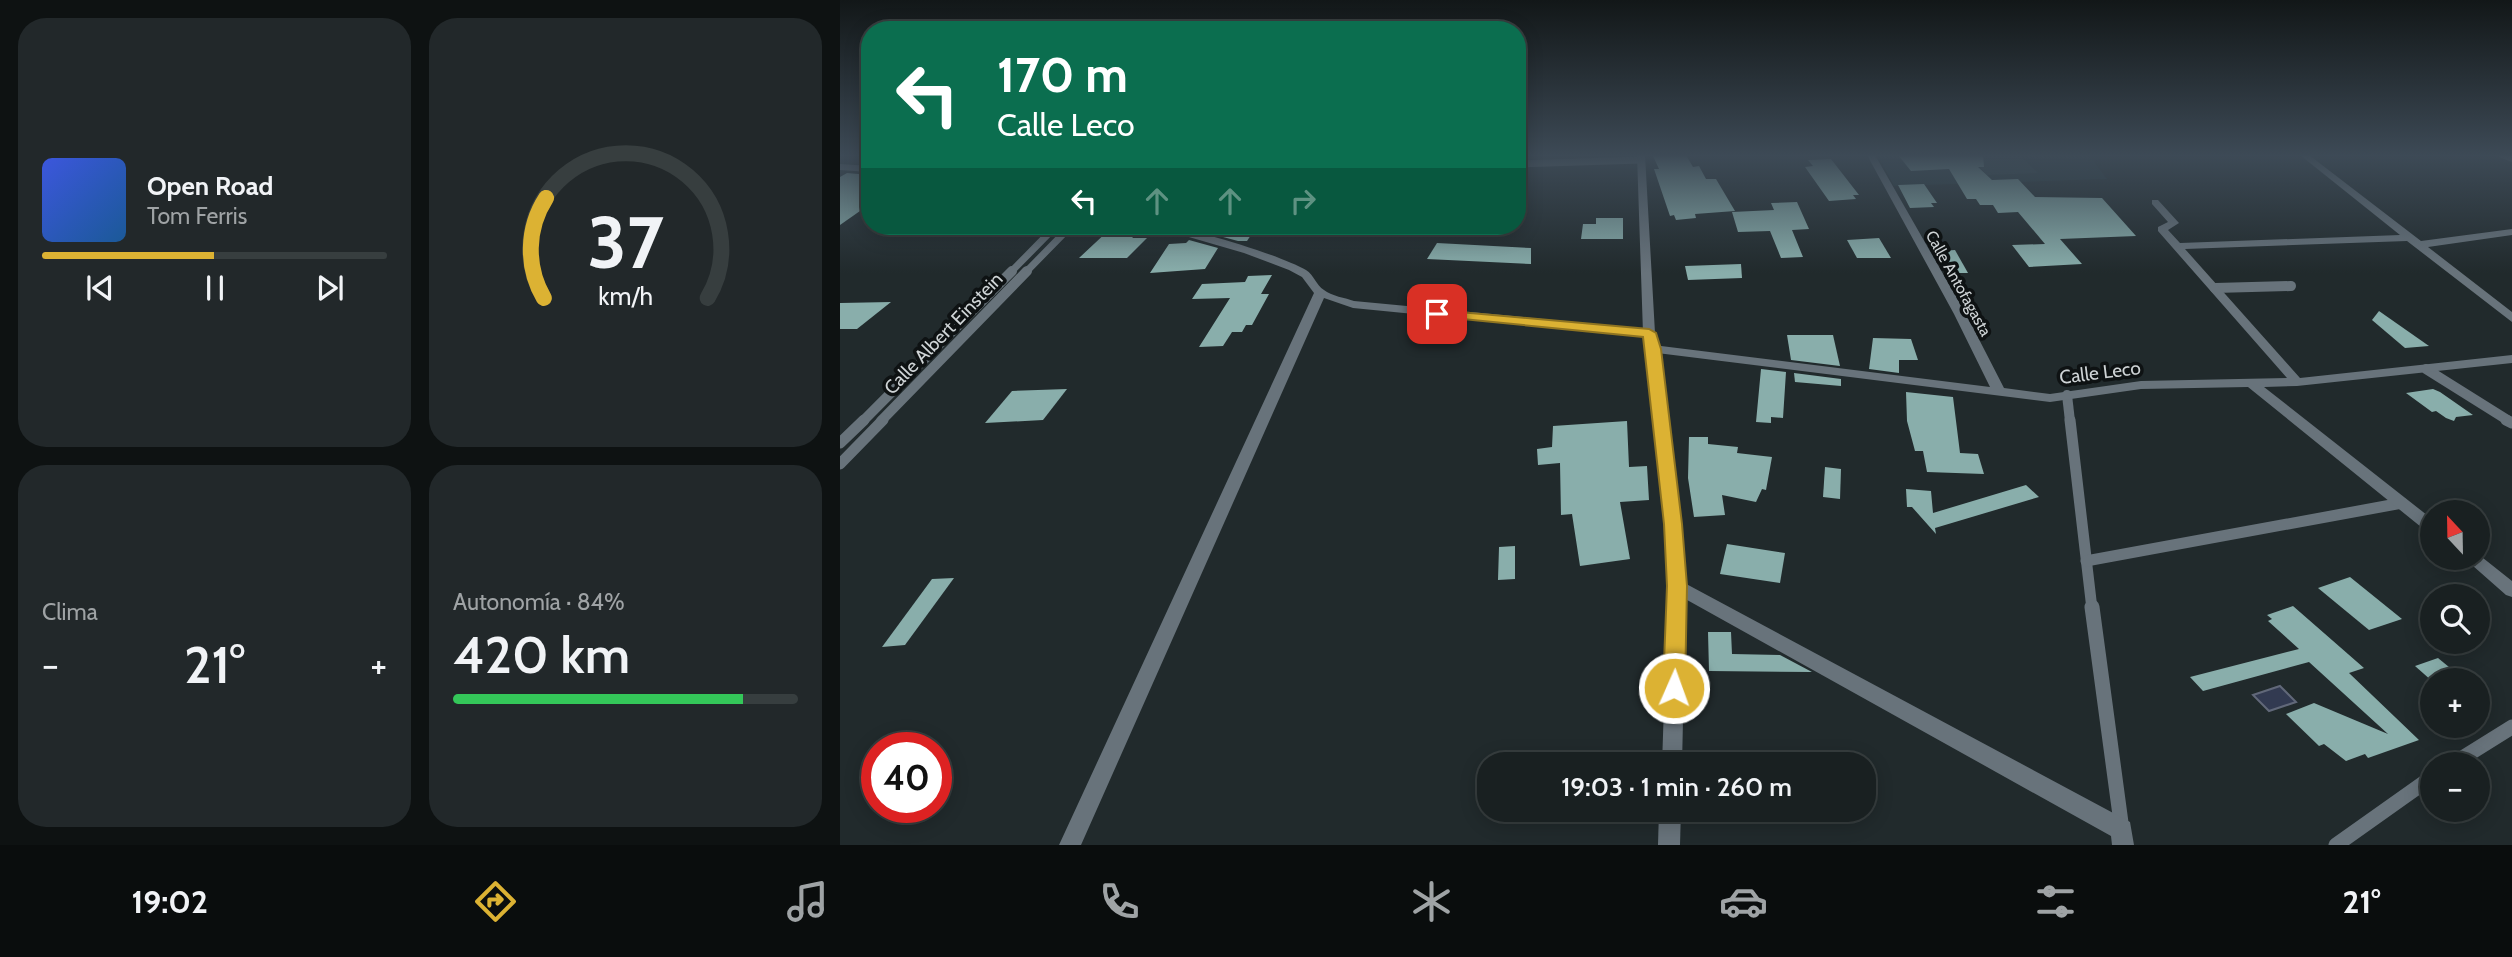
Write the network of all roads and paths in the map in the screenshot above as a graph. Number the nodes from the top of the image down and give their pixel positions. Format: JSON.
{"nodes":[{"id":1,"x":1643,"y":194,"type":"edge"},
{"id":2,"x":1893,"y":194,"type":"edge"},
{"id":3,"x":2353,"y":194,"type":"edge"},
{"id":4,"x":2155,"y":202,"type":"dead end"},
{"id":5,"x":2512,"y":232,"type":"edge"},
{"id":6,"x":1047,"y":235,"type":"edge"},
{"id":7,"x":1062,"y":235,"type":"edge"},
{"id":8,"x":1189,"y":235,"type":"edge"},
{"id":9,"x":2413,"y":242,"type":"junction"},
{"id":10,"x":2179,"y":246,"type":"junction"},
{"id":11,"x":2291,"y":286,"type":"dead end"},
{"id":12,"x":2215,"y":288,"type":"junction"},
{"id":13,"x":1320,"y":293,"type":"junction"},
{"id":14,"x":2512,"y":318,"type":"edge"},
{"id":15,"x":1651,"y":341,"type":"junction"},
{"id":16,"x":2512,"y":359,"type":"edge"},
{"id":17,"x":2426,"y":369,"type":"junction"},
{"id":18,"x":2297,"y":382,"type":"junction"},
{"id":19,"x":2251,"y":383,"type":"junction"},
{"id":20,"x":1998,"y":390,"type":"junction"},
{"id":21,"x":2067,"y":396,"type":"junction"},
{"id":22,"x":2512,"y":423,"type":"edge"},
{"id":23,"x":840,"y":443,"type":"edge"},
{"id":24,"x":840,"y":464,"type":"edge"},
{"id":25,"x":2402,"y":503,"type":"junction"},
{"id":26,"x":2420,"y":517,"type":"edge"},
{"id":27,"x":2086,"y":561,"type":"junction"},
{"id":28,"x":2487,"y":570,"type":"edge"},
{"id":29,"x":1677,"y":586,"type":"junction"},
{"id":30,"x":2512,"y":590,"type":"edge"},
{"id":31,"x":2512,"y":727,"type":"edge"},
{"id":32,"x":1672,"y":752,"type":"edge"},
{"id":33,"x":2472,"y":752,"type":"edge"},
{"id":34,"x":2420,"y":786,"type":"edge"},
{"id":35,"x":1670,"y":822,"type":"edge"},
{"id":36,"x":2123,"y":838,"type":"edge"},
{"id":37,"x":1070,"y":845,"type":"edge"},
{"id":38,"x":1669,"y":845,"type":"edge"},
{"id":39,"x":2336,"y":845,"type":"edge"}],
"edges":[{"from":1,"to":15,"type":"street"},
{"from":2,"to":20,"type":"street","name":"Calle Antofagasta"},
{"from":3,"to":9,"type":"street"},
{"from":4,"to":10,"type":"street"},
{"from":5,"to":9,"type":"street"},
{"from":6,"to":23,"type":"lane","name":"Calle Albert Einstein"},
{"from":7,"to":24,"type":"lane","name":"Calle Albert Einstein"},
{"from":8,"to":13,"type":"street","name":"Calle Leco"},
{"from":9,"to":10,"type":"street"},
{"from":9,"to":14,"type":"street"},
{"from":10,"to":12,"type":"street"},
{"from":11,"to":12,"type":"lane"},
{"from":12,"to":18,"type":"street"},
{"from":13,"to":15,"type":"street","name":"Calle Leco"},
{"from":13,"to":37,"type":"street"},
{"from":15,"to":20,"type":"street","name":"Calle Leco"},
{"from":15,"to":29,"type":"street"},
{"from":16,"to":17,"type":"street","name":"Calle Leco"},
{"from":17,"to":18,"type":"street","name":"Calle Leco"},
{"from":17,"to":22,"type":"lane"},
{"from":18,"to":19,"type":"street","name":"Calle Leco"},
{"from":19,"to":21,"type":"street","name":"Calle Leco"},
{"from":19,"to":25,"type":"street"},
{"from":20,"to":21,"type":"street","name":"Calle Leco"},
{"from":21,"to":27,"type":"lane"},
{"from":25,"to":26,"type":"street"},
{"from":25,"to":27,"type":"lane"},
{"from":27,"to":36,"type":"lane"},
{"from":28,"to":30,"type":"street"},
{"from":29,"to":32,"type":"street"},
{"from":29,"to":36,"type":"street"},
{"from":31,"to":33,"type":"lane"},
{"from":34,"to":39,"type":"lane"},
{"from":35,"to":38,"type":"street"}]}
